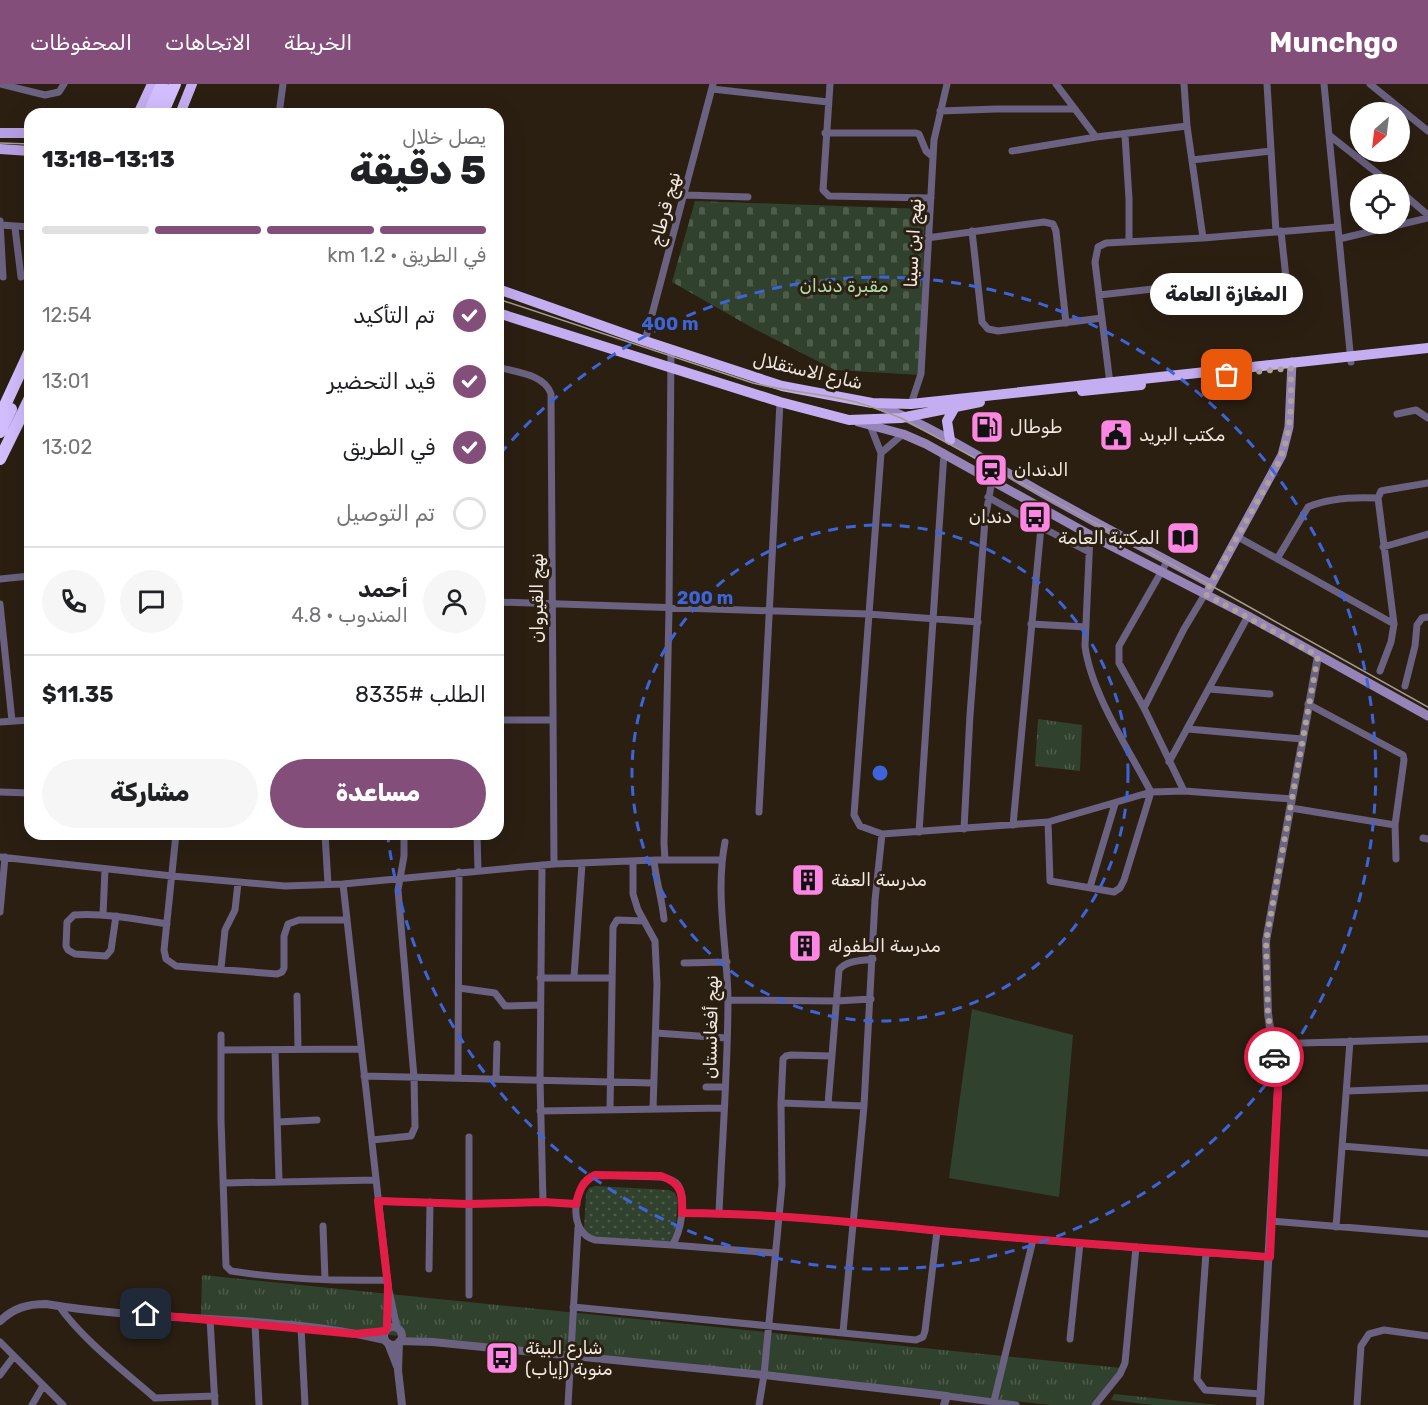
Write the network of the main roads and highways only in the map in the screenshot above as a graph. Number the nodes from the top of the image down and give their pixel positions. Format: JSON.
{"nodes":[{"id":1,"x":152,"y":84,"type":"edge"},
{"id":2,"x":162,"y":84,"type":"edge"},
{"id":3,"x":175,"y":84,"type":"edge"},
{"id":4,"x":192,"y":84,"type":"edge"},
{"id":5,"x":141,"y":108,"type":"edge"},
{"id":6,"x":152,"y":108,"type":"edge"},
{"id":7,"x":165,"y":108,"type":"edge"},
{"id":8,"x":182,"y":108,"type":"edge"},
{"id":9,"x":0,"y":133,"type":"edge"},
{"id":10,"x":24,"y":133,"type":"edge"},
{"id":11,"x":0,"y":149,"type":"edge"},
{"id":12,"x":24,"y":151,"type":"edge"},
{"id":13,"x":504,"y":291,"type":"edge"},
{"id":14,"x":504,"y":315,"type":"edge"},
{"id":15,"x":1428,"y":348,"type":"edge"},
{"id":16,"x":1428,"y":354,"type":"edge"},
{"id":17,"x":1351,"y":358,"type":"junction"},
{"id":18,"x":24,"y":364,"type":"edge"},
{"id":19,"x":1291,"y":365,"type":"junction"},
{"id":20,"x":24,"y":382,"type":"edge"},
{"id":21,"x":1110,"y":385,"type":"junction"},
{"id":22,"x":872,"y":403,"type":"junction"},
{"id":23,"x":955,"y":407,"type":"junction"},
{"id":24,"x":24,"y":410,"type":"edge"},
{"id":25,"x":0,"y":416,"type":"edge"},
{"id":26,"x":907,"y":417,"type":"junction"},
{"id":27,"x":849,"y":420,"type":"junction"},
{"id":28,"x":24,"y":426,"type":"edge"},
{"id":29,"x":0,"y":432,"type":"edge"},
{"id":30,"x":950,"y":440,"type":"junction"},
{"id":31,"x":0,"y":459,"type":"edge"},
{"id":32,"x":0,"y":468,"type":"edge"},
{"id":33,"x":1211,"y":584,"type":"junction"},
{"id":34,"x":1205,"y":594,"type":"junction"},
{"id":35,"x":1428,"y":716,"type":"edge"}],
"edges":[{"from":1,"to":5,"type":"highway"},
{"from":2,"to":6,"type":"highway"},
{"from":3,"to":7,"type":"highway"},
{"from":4,"to":8,"type":"highway"},
{"from":9,"to":10,"type":"main road"},
{"from":11,"to":12,"type":"main road"},
{"from":13,"to":22,"type":"highway","name":"شارع الاستقلال"},
{"from":14,"to":27,"type":"highway","name":"شارع الاستقلال"},
{"from":15,"to":17,"type":"highway"},
{"from":16,"to":17,"type":"highway"},
{"from":17,"to":19,"type":"highway"},
{"from":18,"to":25,"type":"highway"},
{"from":19,"to":21,"type":"highway"},
{"from":19,"to":33,"type":"main road"},
{"from":20,"to":29,"type":"highway"},
{"from":21,"to":22,"type":"highway","name":"شارع الاستقلال"},
{"from":21,"to":23,"type":"highway","name":"شارع الاستقلال"},
{"from":22,"to":26,"type":"main road"},
{"from":23,"to":26,"type":"highway","name":"شارع الاستقلال"},
{"from":23,"to":30,"type":"highway"},
{"from":24,"to":31,"type":"highway"},
{"from":26,"to":27,"type":"highway","name":"شارع الاستقلال"},
{"from":26,"to":30,"type":"main road"},
{"from":27,"to":34,"type":"main road"},
{"from":28,"to":32,"type":"highway"},
{"from":30,"to":33,"type":"main road"},
{"from":33,"to":34,"type":"main road"},
{"from":34,"to":35,"type":"main road"}]}
